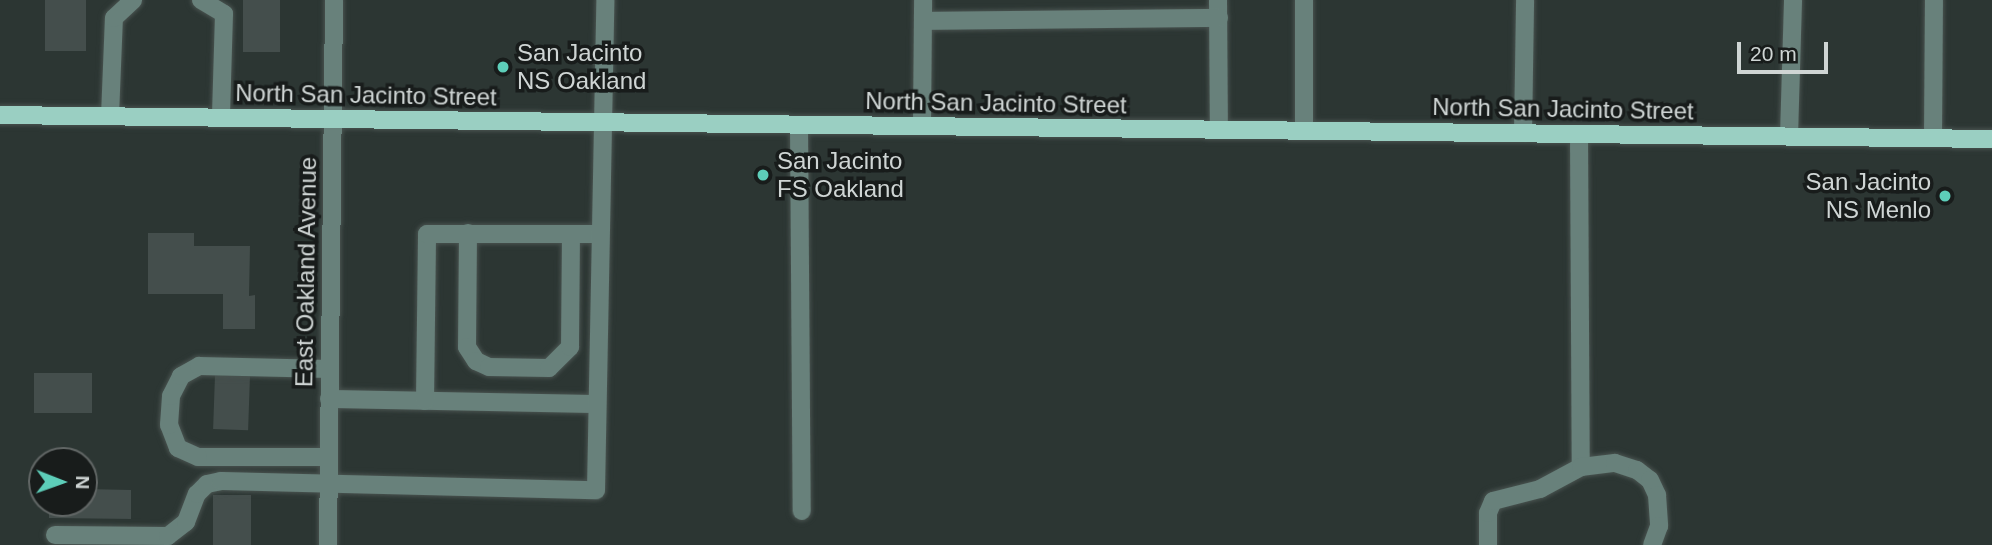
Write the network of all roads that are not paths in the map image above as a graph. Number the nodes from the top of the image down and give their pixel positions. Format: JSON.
{"nodes":[{"id":1,"x":133,"y":0,"type":"edge"},
{"id":2,"x":201,"y":0,"type":"edge"},
{"id":3,"x":334,"y":0,"type":"edge"},
{"id":4,"x":605,"y":0,"type":"edge"},
{"id":5,"x":923,"y":0,"type":"edge"},
{"id":6,"x":1304,"y":0,"type":"edge"},
{"id":7,"x":1525,"y":0,"type":"edge"},
{"id":8,"x":1793,"y":0,"type":"edge"},
{"id":9,"x":1934,"y":0,"type":"edge"},
{"id":10,"x":1218,"y":9,"type":"edge"},
{"id":11,"x":923,"y":21,"type":"junction"},
{"id":12,"x":0,"y":114,"type":"edge"},
{"id":13,"x":110,"y":116,"type":"junction"},
{"id":14,"x":221,"y":118,"type":"junction"},
{"id":15,"x":333,"y":119,"type":"junction"},
{"id":16,"x":601,"y":123,"type":"junction"},
{"id":17,"x":799,"y":125,"type":"junction"},
{"id":18,"x":922,"y":126,"type":"junction"},
{"id":19,"x":1219,"y":130,"type":"junction"},
{"id":20,"x":1304,"y":131,"type":"junction"},
{"id":21,"x":1523,"y":133,"type":"junction"},
{"id":22,"x":1580,"y":134,"type":"junction"},
{"id":23,"x":1790,"y":136,"type":"junction"},
{"id":24,"x":1933,"y":138,"type":"junction"},
{"id":25,"x":1992,"y":139,"type":"edge"},
{"id":26,"x":468,"y":233,"type":"junction"},
{"id":27,"x":570,"y":234,"type":"junction"},
{"id":28,"x":600,"y":234,"type":"junction"},
{"id":29,"x":330,"y":369,"type":"junction"},
{"id":30,"x":329,"y":399,"type":"junction"},
{"id":31,"x":425,"y":401,"type":"junction"},
{"id":32,"x":597,"y":404,"type":"junction"},
{"id":33,"x":329,"y":457,"type":"junction"},
{"id":34,"x":1581,"y":467,"type":"junction"},
{"id":35,"x":328,"y":485,"type":"junction"},
{"id":36,"x":802,"y":511,"type":"dead end"},
{"id":37,"x":55,"y":535,"type":"dead end"},
{"id":38,"x":328,"y":545,"type":"edge"},
{"id":39,"x":1488,"y":545,"type":"edge"},
{"id":40,"x":1652,"y":545,"type":"edge"}],
"edges":[{"from":1,"to":13,"type":"street"},
{"from":2,"to":14,"type":"street"},
{"from":3,"to":15,"type":"street","name":"East Oakland Avenue"},
{"from":4,"to":16,"type":"street"},
{"from":5,"to":11,"type":"street"},
{"from":6,"to":20,"type":"street"},
{"from":7,"to":21,"type":"street"},
{"from":8,"to":23,"type":"street"},
{"from":9,"to":24,"type":"street"},
{"from":10,"to":11,"type":"street"},
{"from":10,"to":19,"type":"street"},
{"from":11,"to":18,"type":"street"},
{"from":12,"to":13,"type":"main road","name":"North San Jacinto Street"},
{"from":13,"to":14,"type":"main road","name":"North San Jacinto Street"},
{"from":14,"to":15,"type":"main road","name":"North San Jacinto Street"},
{"from":15,"to":16,"type":"main road","name":"North San Jacinto Street"},
{"from":15,"to":29,"type":"street","name":"East Oakland Avenue"},
{"from":16,"to":17,"type":"main road","name":"North San Jacinto Street"},
{"from":16,"to":28,"type":"street"},
{"from":17,"to":18,"type":"main road","name":"North San Jacinto Street"},
{"from":17,"to":36,"type":"street"},
{"from":18,"to":19,"type":"main road","name":"North San Jacinto Street"},
{"from":19,"to":20,"type":"main road","name":"North San Jacinto Street"},
{"from":20,"to":21,"type":"main road","name":"North San Jacinto Street"},
{"from":21,"to":22,"type":"main road","name":"North San Jacinto Street"},
{"from":22,"to":23,"type":"main road","name":"North San Jacinto Street"},
{"from":22,"to":34,"type":"street"},
{"from":23,"to":24,"type":"main road","name":"North San Jacinto Street"},
{"from":24,"to":25,"type":"main road","name":"North San Jacinto Street"},
{"from":26,"to":27,"type":"street"},
{"from":26,"to":27,"type":"street"},
{"from":26,"to":31,"type":"street"},
{"from":27,"to":28,"type":"street"},
{"from":28,"to":32,"type":"street"},
{"from":29,"to":30,"type":"street","name":"East Oakland Avenue"},
{"from":29,"to":33,"type":"street"},
{"from":30,"to":31,"type":"street"},
{"from":30,"to":33,"type":"street","name":"East Oakland Avenue"},
{"from":31,"to":32,"type":"street"},
{"from":32,"to":35,"type":"street"},
{"from":33,"to":35,"type":"street","name":"East Oakland Avenue"},
{"from":34,"to":39,"type":"street"},
{"from":34,"to":40,"type":"street"},
{"from":35,"to":37,"type":"street"},
{"from":35,"to":38,"type":"street","name":"East Oakland Avenue"}]}
